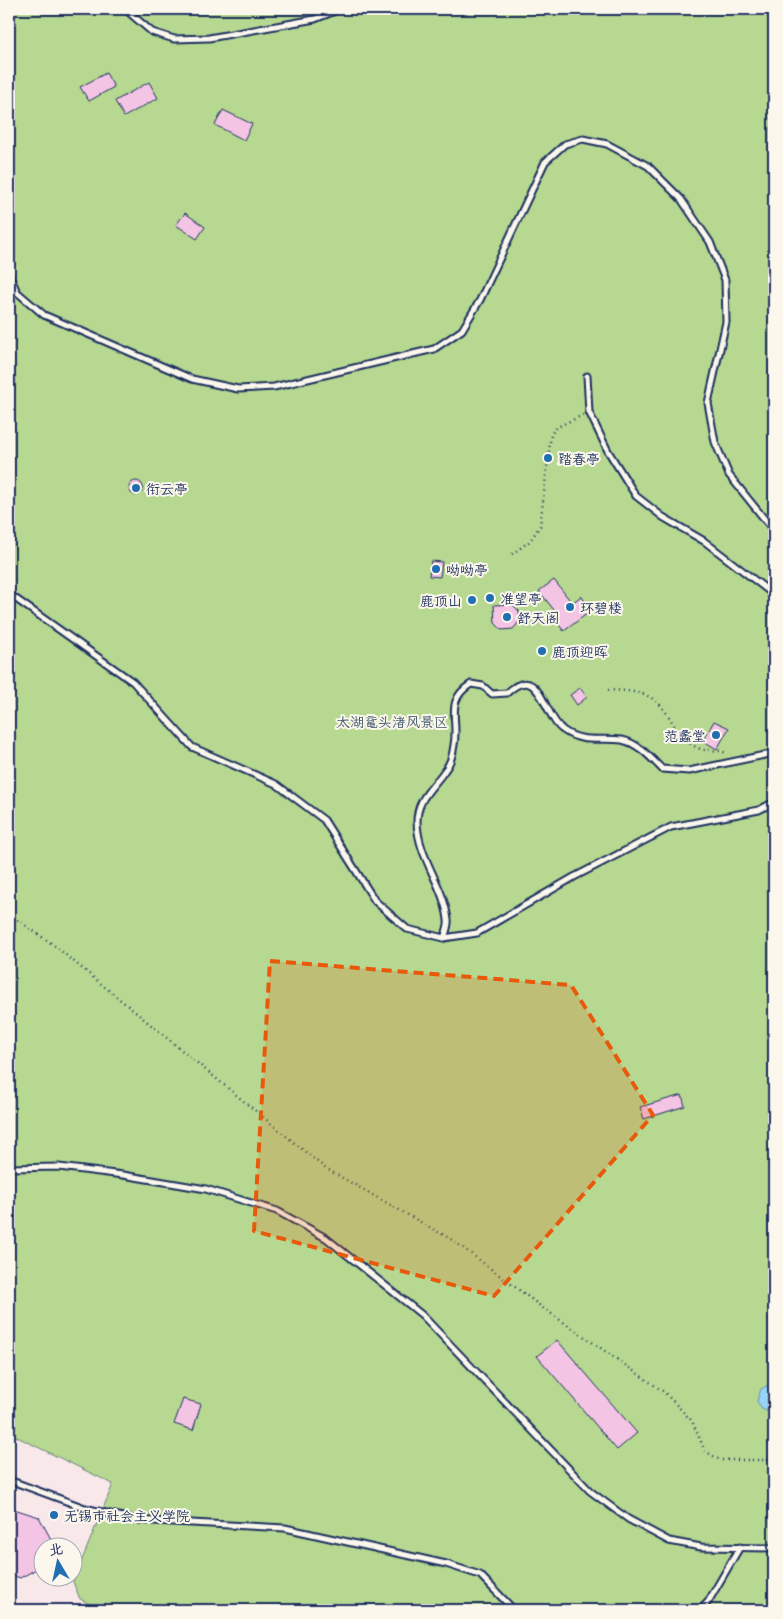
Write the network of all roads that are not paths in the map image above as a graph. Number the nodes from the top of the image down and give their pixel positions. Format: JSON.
{"nodes":[{"id":1,"x":125,"y":9,"type":"edge"},
{"id":2,"x":340,"y":9,"type":"edge"},
{"id":3,"x":763,"y":9,"type":"edge"},
{"id":4,"x":774,"y":16,"type":"edge"},
{"id":5,"x":9,"y":274,"type":"edge"},
{"id":6,"x":587,"y":376,"type":"dead end"},
{"id":7,"x":774,"y":531,"type":"edge"},
{"id":8,"x":9,"y":594,"type":"edge"},
{"id":9,"x":774,"y":595,"type":"edge"},
{"id":10,"x":774,"y":753,"type":"edge"},
{"id":11,"x":774,"y":802,"type":"edge"},
{"id":12,"x":444,"y":938,"type":"junction"},
{"id":13,"x":9,"y":1168,"type":"edge"},
{"id":14,"x":9,"y":1480,"type":"edge"},
{"id":15,"x":740,"y":1547,"type":"junction"},
{"id":16,"x":774,"y":1548,"type":"edge"},
{"id":17,"x":514,"y":1610,"type":"edge"},
{"id":18,"x":700,"y":1610,"type":"edge"}],
"edges":[{"from":1,"to":2,"type":"lane"},
{"from":3,"to":4,"type":"lane"},
{"from":5,"to":7,"type":"lane"},
{"from":6,"to":9,"type":"lane"},
{"from":8,"to":12,"type":"lane"},
{"from":10,"to":12,"type":"lane"},
{"from":11,"to":12,"type":"lane"},
{"from":13,"to":15,"type":"lane"},
{"from":14,"to":17,"type":"lane"},
{"from":15,"to":16,"type":"lane"},
{"from":15,"to":18,"type":"lane"}]}
